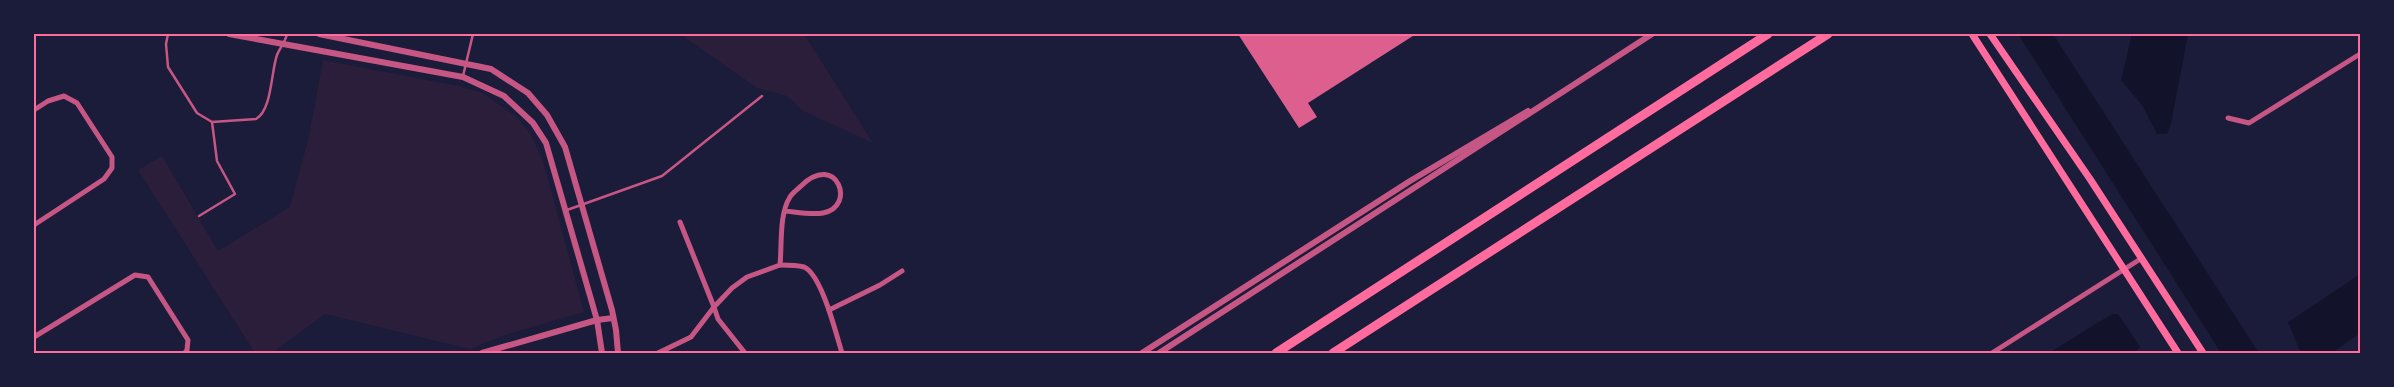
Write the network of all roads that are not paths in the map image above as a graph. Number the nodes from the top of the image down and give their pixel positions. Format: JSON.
{"nodes":[{"id":1,"x":168,"y":34,"type":"edge"},
{"id":2,"x":229,"y":34,"type":"edge"},
{"id":3,"x":288,"y":34,"type":"edge"},
{"id":4,"x":319,"y":34,"type":"edge"},
{"id":5,"x":472,"y":34,"type":"edge"},
{"id":6,"x":1652,"y":34,"type":"edge"},
{"id":7,"x":1768,"y":34,"type":"edge"},
{"id":8,"x":1828,"y":34,"type":"edge"},
{"id":9,"x":1972,"y":34,"type":"edge"},
{"id":10,"x":1990,"y":34,"type":"edge"},
{"id":11,"x":285,"y":44,"type":"junction"},
{"id":12,"x":2360,"y":54,"type":"edge"},
{"id":13,"x":466,"y":62,"type":"junction"},
{"id":14,"x":463,"y":77,"type":"junction"},
{"id":15,"x":1564,"y":90,"type":"junction"},
{"id":16,"x":762,"y":96,"type":"dead end"},
{"id":17,"x":34,"y":110,"type":"edge"},
{"id":18,"x":2228,"y":118,"type":"dead end"},
{"id":19,"x":212,"y":122,"type":"junction"},
{"id":20,"x":581,"y":205,"type":"junction"},
{"id":21,"x":566,"y":211,"type":"junction"},
{"id":22,"x":785,"y":211,"type":"junction"},
{"id":23,"x":199,"y":216,"type":"dead end"},
{"id":24,"x":680,"y":222,"type":"dead end"},
{"id":25,"x":34,"y":225,"type":"edge"},
{"id":26,"x":2142,"y":258,"type":"junction"},
{"id":27,"x":780,"y":265,"type":"junction"},
{"id":28,"x":2124,"y":269,"type":"junction"},
{"id":29,"x":902,"y":271,"type":"dead end"},
{"id":30,"x":714,"y":308,"type":"junction"},
{"id":31,"x":829,"y":310,"type":"junction"},
{"id":32,"x":613,"y":318,"type":"junction"},
{"id":33,"x":597,"y":320,"type":"junction"},
{"id":34,"x":34,"y":337,"type":"edge"},
{"id":35,"x":186,"y":352,"type":"edge"},
{"id":36,"x":482,"y":353,"type":"edge"},
{"id":37,"x":602,"y":353,"type":"edge"},
{"id":38,"x":618,"y":353,"type":"edge"},
{"id":39,"x":658,"y":353,"type":"edge"},
{"id":40,"x":745,"y":353,"type":"edge"},
{"id":41,"x":842,"y":353,"type":"edge"},
{"id":42,"x":1142,"y":353,"type":"edge"},
{"id":43,"x":1159,"y":353,"type":"edge"},
{"id":44,"x":1276,"y":353,"type":"edge"},
{"id":45,"x":1333,"y":353,"type":"edge"},
{"id":46,"x":1992,"y":353,"type":"edge"},
{"id":47,"x":2178,"y":353,"type":"edge"},
{"id":48,"x":2204,"y":353,"type":"edge"}],
"edges":[{"from":1,"to":19,"type":"lane"},
{"from":2,"to":11,"type":"street"},
{"from":3,"to":11,"type":"lane"},
{"from":4,"to":13,"type":"street"},
{"from":5,"to":13,"type":"lane"},
{"from":6,"to":15,"type":"street"},
{"from":7,"to":44,"type":"highway"},
{"from":8,"to":45,"type":"highway"},
{"from":9,"to":28,"type":"main road"},
{"from":10,"to":26,"type":"main road"},
{"from":11,"to":14,"type":"street"},
{"from":11,"to":19,"type":"lane"},
{"from":12,"to":18,"type":"street"},
{"from":13,"to":14,"type":"lane"},
{"from":13,"to":20,"type":"street"},
{"from":14,"to":21,"type":"street"},
{"from":15,"to":42,"type":"street"},
{"from":15,"to":43,"type":"street"},
{"from":16,"to":20,"type":"lane"},
{"from":17,"to":25,"type":"street"},
{"from":19,"to":23,"type":"lane"},
{"from":20,"to":21,"type":"lane"},
{"from":20,"to":32,"type":"street"},
{"from":21,"to":33,"type":"street"},
{"from":22,"to":22,"type":"street"},
{"from":22,"to":27,"type":"street"},
{"from":24,"to":30,"type":"street"},
{"from":26,"to":28,"type":"street"},
{"from":26,"to":48,"type":"main road"},
{"from":27,"to":30,"type":"street"},
{"from":27,"to":31,"type":"street"},
{"from":28,"to":46,"type":"street"},
{"from":28,"to":47,"type":"main road"},
{"from":29,"to":31,"type":"street"},
{"from":30,"to":39,"type":"street"},
{"from":30,"to":40,"type":"street"},
{"from":31,"to":41,"type":"street"},
{"from":32,"to":33,"type":"street"},
{"from":32,"to":38,"type":"street"},
{"from":33,"to":36,"type":"street"},
{"from":33,"to":37,"type":"street"},
{"from":34,"to":35,"type":"street"}]}
